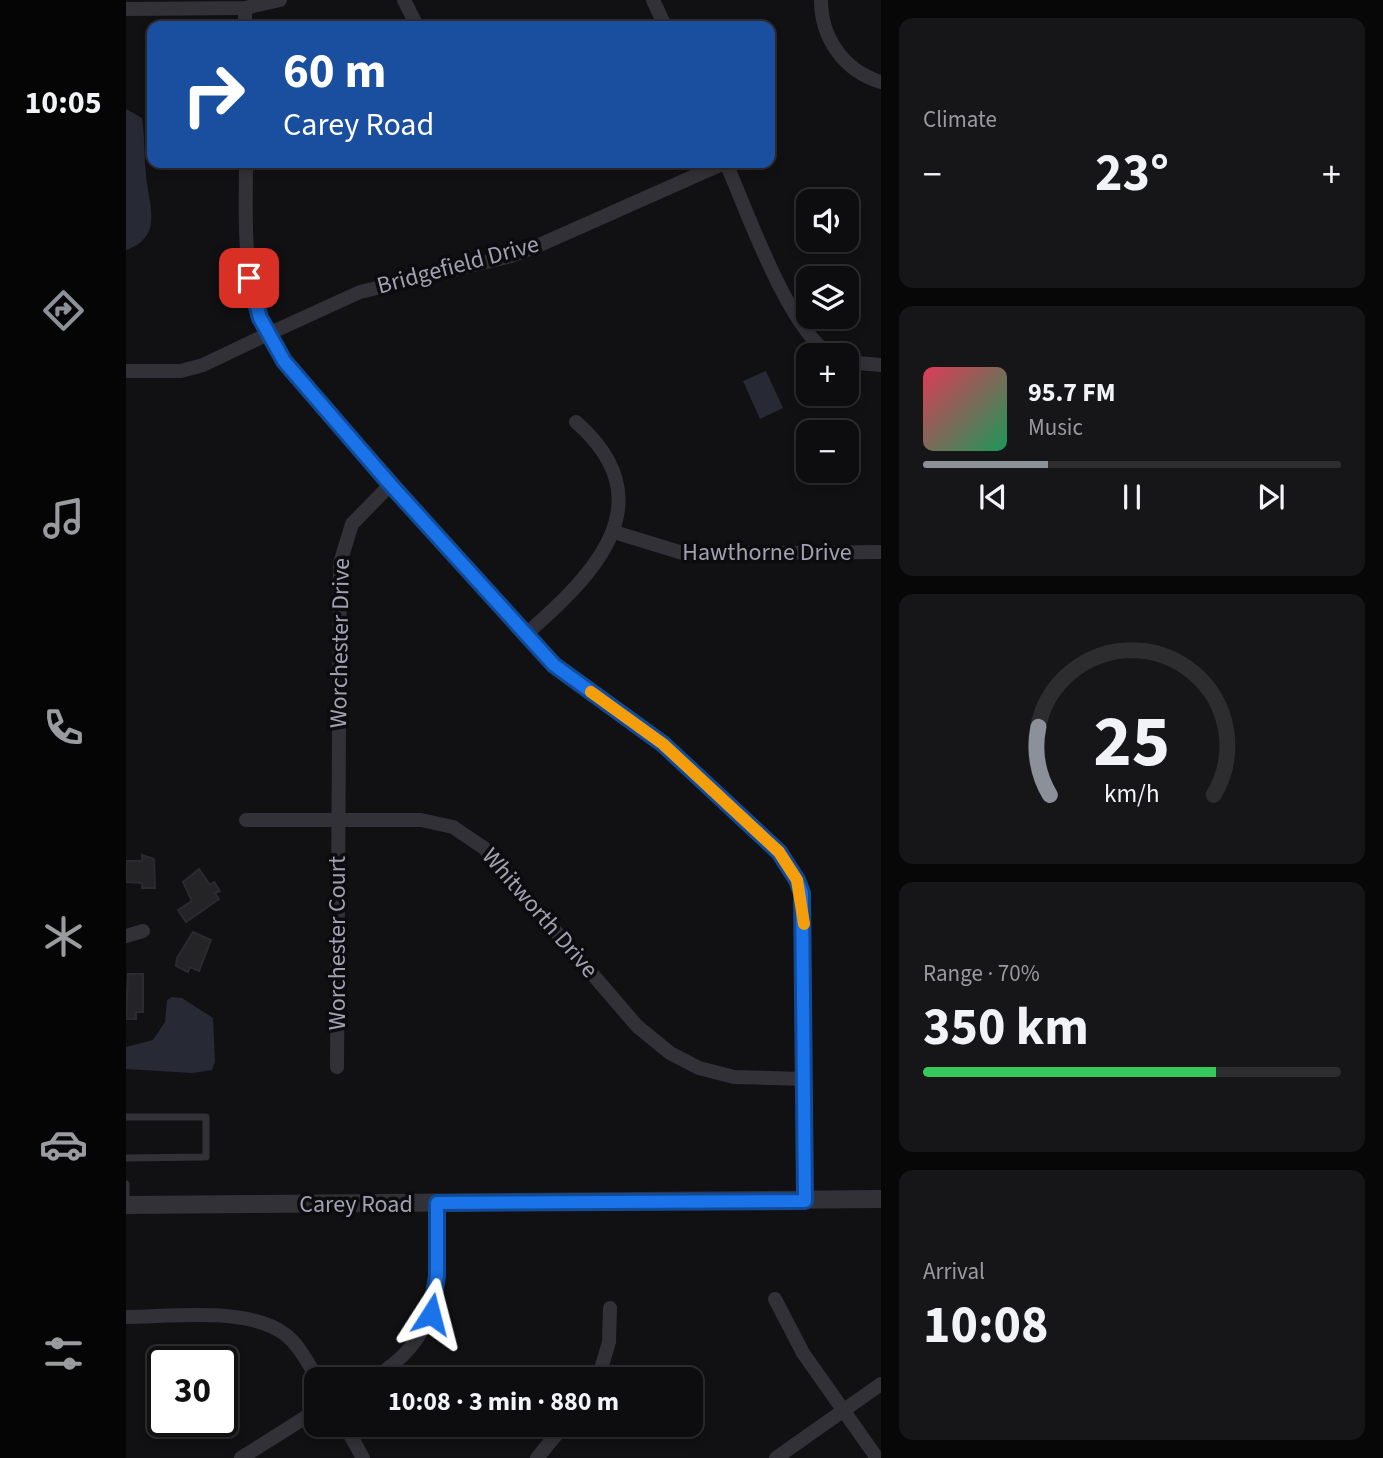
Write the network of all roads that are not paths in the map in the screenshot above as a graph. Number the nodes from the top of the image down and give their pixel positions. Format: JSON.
{"nodes":[{"id":1,"x":280,"y":0,"type":"edge"},
{"id":2,"x":404,"y":0,"type":"edge"},
{"id":3,"x":653,"y":0,"type":"edge"},
{"id":4,"x":821,"y":0,"type":"edge"},
{"id":5,"x":245,"y":8,"type":"junction"},
{"id":6,"x":126,"y":9,"type":"edge"},
{"id":7,"x":245,"y":21,"type":"edge"},
{"id":8,"x":414,"y":21,"type":"edge"},
{"id":9,"x":663,"y":21,"type":"edge"},
{"id":10,"x":881,"y":82,"type":"edge"},
{"id":11,"x":246,"y":168,"type":"edge"},
{"id":12,"x":714,"y":168,"type":"edge"},
{"id":13,"x":727,"y":168,"type":"edge"},
{"id":14,"x":268,"y":334,"type":"junction"},
{"id":15,"x":814,"y":343,"type":"edge"},
{"id":16,"x":859,"y":363,"type":"edge"},
{"id":17,"x":881,"y":365,"type":"edge"},
{"id":18,"x":126,"y":371,"type":"edge"},
{"id":19,"x":576,"y":422,"type":"dead end"},
{"id":20,"x":390,"y":484,"type":"junction"},
{"id":21,"x":614,"y":532,"type":"junction"},
{"id":22,"x":881,"y":552,"type":"edge"},
{"id":23,"x":526,"y":634,"type":"junction"},
{"id":24,"x":246,"y":820,"type":"dead end"},
{"id":25,"x":338,"y":820,"type":"junction"},
{"id":26,"x":144,"y":931,"type":"dead end"},
{"id":27,"x":126,"y":936,"type":"edge"},
{"id":28,"x":337,"y":1067,"type":"dead end"},
{"id":29,"x":804,"y":1079,"type":"junction"},
{"id":30,"x":126,"y":1117,"type":"edge"},
{"id":31,"x":126,"y":1158,"type":"edge"},
{"id":32,"x":126,"y":1184,"type":"edge"},
{"id":33,"x":881,"y":1199,"type":"edge"},
{"id":34,"x":805,"y":1201,"type":"junction"},
{"id":35,"x":437,"y":1203,"type":"junction"},
{"id":36,"x":126,"y":1205,"type":"edge"},
{"id":37,"x":775,"y":1299,"type":"dead end"},
{"id":38,"x":610,"y":1308,"type":"dead end"},
{"id":39,"x":126,"y":1317,"type":"edge"},
{"id":40,"x":310,"y":1367,"type":"edge"},
{"id":41,"x":389,"y":1367,"type":"edge"},
{"id":42,"x":602,"y":1367,"type":"edge"},
{"id":43,"x":881,"y":1384,"type":"edge"},
{"id":44,"x":844,"y":1411,"type":"junction"},
{"id":45,"x":304,"y":1418,"type":"edge"},
{"id":46,"x":351,"y":1437,"type":"edge"},
{"id":47,"x":554,"y":1437,"type":"edge"},
{"id":48,"x":241,"y":1458,"type":"edge"},
{"id":49,"x":363,"y":1458,"type":"edge"},
{"id":50,"x":537,"y":1458,"type":"edge"},
{"id":51,"x":776,"y":1458,"type":"edge"},
{"id":52,"x":877,"y":1458,"type":"edge"}],
"edges":[{"from":1,"to":5,"type":"street"},
{"from":2,"to":8,"type":"street"},
{"from":3,"to":9,"type":"street"},
{"from":4,"to":10,"type":"street"},
{"from":5,"to":6,"type":"street"},
{"from":5,"to":7,"type":"street"},
{"from":11,"to":14,"type":"street"},
{"from":12,"to":14,"type":"street","name":"Bridgefield Drive"},
{"from":13,"to":15,"type":"street"},
{"from":14,"to":18,"type":"street","name":"Bridgefield Drive"},
{"from":14,"to":20,"type":"street"},
{"from":16,"to":17,"type":"street"},
{"from":19,"to":21,"type":"street"},
{"from":20,"to":23,"type":"street"},
{"from":20,"to":25,"type":"street","name":"Worchester Drive"},
{"from":21,"to":22,"type":"street","name":"Hawthorne Drive"},
{"from":21,"to":23,"type":"street"},
{"from":23,"to":29,"type":"street"},
{"from":24,"to":25,"type":"street","name":"Whitworth Drive"},
{"from":25,"to":28,"type":"street","name":"Worchester Court"},
{"from":25,"to":29,"type":"street","name":"Whitworth Drive"},
{"from":26,"to":27,"type":"street"},
{"from":29,"to":34,"type":"street"},
{"from":30,"to":31,"type":"lane"},
{"from":32,"to":36,"type":"lane"},
{"from":33,"to":34,"type":"street","name":"Carey Road"},
{"from":34,"to":35,"type":"street","name":"Carey Road"},
{"from":35,"to":36,"type":"street","name":"Carey Road"},
{"from":35,"to":41,"type":"street"},
{"from":37,"to":44,"type":"street"},
{"from":38,"to":42,"type":"street"},
{"from":39,"to":40,"type":"street"},
{"from":43,"to":44,"type":"street"},
{"from":44,"to":51,"type":"street"},
{"from":44,"to":52,"type":"street"},
{"from":45,"to":48,"type":"street"},
{"from":46,"to":49,"type":"street"},
{"from":47,"to":50,"type":"street"}]}
